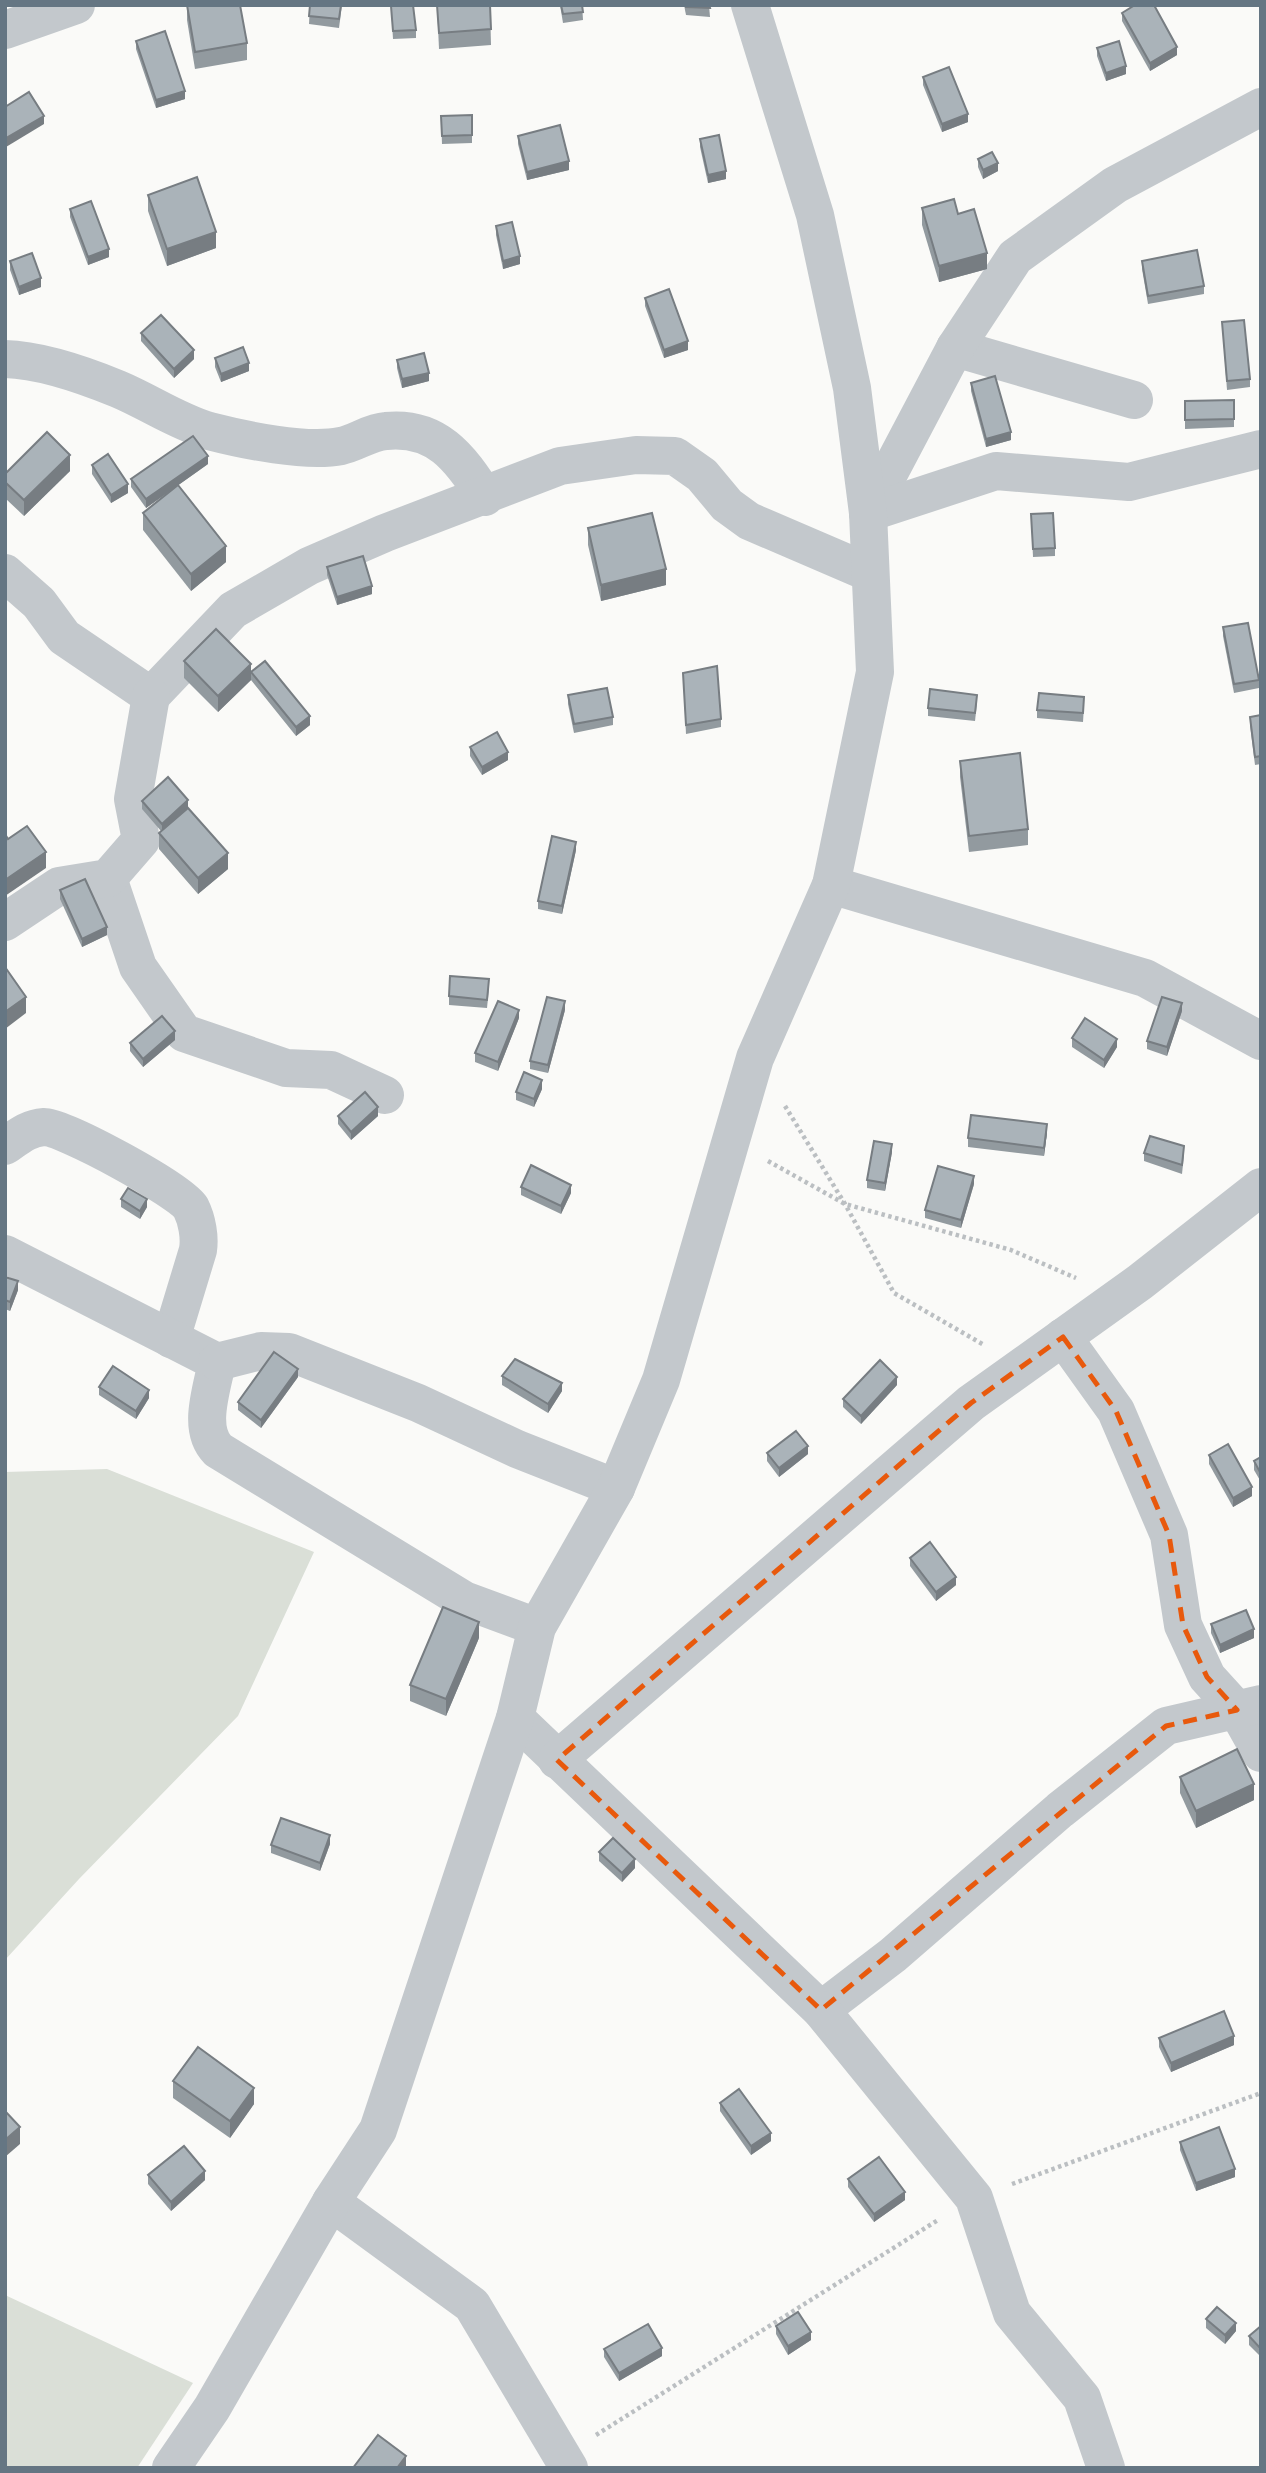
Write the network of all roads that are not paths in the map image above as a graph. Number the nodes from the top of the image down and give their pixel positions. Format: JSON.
{"nodes":[{"id":1,"x":76,"y":5,"type":"edge"},
{"id":2,"x":750,"y":5,"type":"edge"},
{"id":3,"x":5,"y":30,"type":"edge"},
{"id":4,"x":1261,"y":107,"type":"edge"},
{"id":5,"x":955,"y":348,"type":"junction"},
{"id":6,"x":5,"y":359,"type":"edge"},
{"id":7,"x":1134,"y":400,"type":"dead end"},
{"id":8,"x":1261,"y":449,"type":"edge"},
{"id":9,"x":485,"y":496,"type":"junction"},
{"id":10,"x":867,"y":513,"type":"junction"},
{"id":11,"x":5,"y":573,"type":"edge"},
{"id":12,"x":870,"y":573,"type":"junction"},
{"id":13,"x":151,"y":696,"type":"junction"},
{"id":14,"x":108,"y":878,"type":"junction"},
{"id":15,"x":831,"y":885,"type":"junction"},
{"id":16,"x":5,"y":922,"type":"edge"},
{"id":17,"x":1261,"y":1041,"type":"edge"},
{"id":18,"x":385,"y":1094,"type":"dead end"},
{"id":19,"x":5,"y":1146,"type":"edge"},
{"id":20,"x":1261,"y":1187,"type":"edge"},
{"id":21,"x":5,"y":1254,"type":"edge"},
{"id":22,"x":1063,"y":1336,"type":"junction"},
{"id":23,"x":171,"y":1339,"type":"junction"},
{"id":24,"x":217,"y":1362,"type":"junction"},
{"id":25,"x":616,"y":1488,"type":"junction"},
{"id":26,"x":537,"y":1627,"type":"junction"},
{"id":27,"x":1249,"y":1707,"type":"edge"},
{"id":28,"x":515,"y":1718,"type":"junction"},
{"id":29,"x":1261,"y":1753,"type":"edge"},
{"id":30,"x":557,"y":1760,"type":"junction"},
{"id":31,"x":821,"y":2010,"type":"junction"},
{"id":32,"x":331,"y":2202,"type":"junction"},
{"id":33,"x":1095,"y":2462,"type":"edge"},
{"id":34,"x":560,"y":2464,"type":"edge"},
{"id":35,"x":171,"y":2468,"type":"edge"}],
"edges":[{"from":1,"to":3,"type":"street"},
{"from":2,"to":10,"type":"street"},
{"from":4,"to":5,"type":"street"},
{"from":5,"to":7,"type":"street"},
{"from":5,"to":10,"type":"street"},
{"from":6,"to":9,"type":"street"},
{"from":8,"to":10,"type":"street"},
{"from":9,"to":12,"type":"street"},
{"from":9,"to":13,"type":"street"},
{"from":10,"to":12,"type":"street"},
{"from":11,"to":13,"type":"street"},
{"from":12,"to":15,"type":"street"},
{"from":13,"to":14,"type":"street"},
{"from":14,"to":16,"type":"street"},
{"from":14,"to":18,"type":"street"},
{"from":15,"to":17,"type":"street"},
{"from":15,"to":25,"type":"street"},
{"from":19,"to":23,"type":"street"},
{"from":20,"to":22,"type":"street"},
{"from":21,"to":23,"type":"street"},
{"from":22,"to":27,"type":"street"},
{"from":22,"to":30,"type":"street"},
{"from":23,"to":24,"type":"street"},
{"from":24,"to":25,"type":"street"},
{"from":24,"to":26,"type":"street"},
{"from":25,"to":26,"type":"street"},
{"from":26,"to":28,"type":"street"},
{"from":27,"to":29,"type":"street"},
{"from":27,"to":31,"type":"street"},
{"from":28,"to":30,"type":"street"},
{"from":28,"to":32,"type":"street"},
{"from":30,"to":31,"type":"street"},
{"from":31,"to":33,"type":"street"},
{"from":32,"to":34,"type":"street"},
{"from":32,"to":35,"type":"street"}]}
